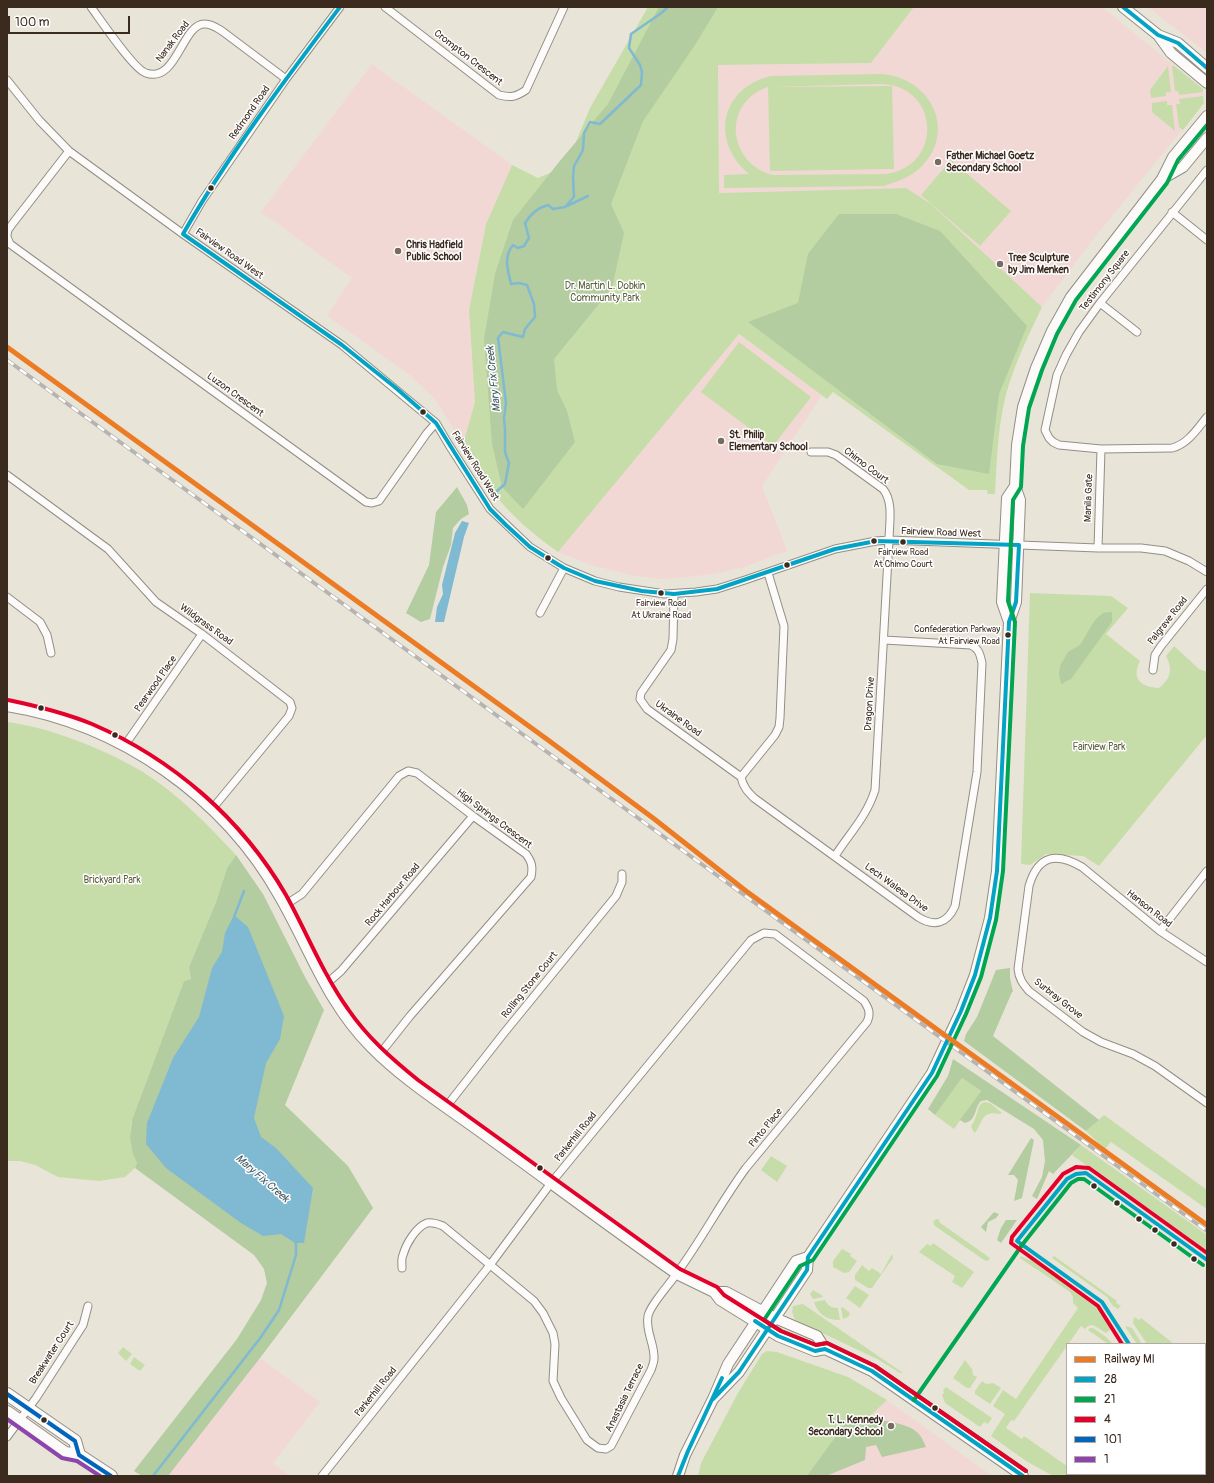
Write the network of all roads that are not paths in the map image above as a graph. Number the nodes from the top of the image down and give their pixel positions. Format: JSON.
{"nodes":[{"id":1,"x":91,"y":7,"type":"edge"},
{"id":2,"x":340,"y":7,"type":"edge"},
{"id":3,"x":385,"y":7,"type":"edge"},
{"id":4,"x":564,"y":7,"type":"edge"},
{"id":5,"x":1123,"y":7,"type":"edge"},
{"id":6,"x":1158,"y":35,"type":"junction"},
{"id":7,"x":1207,"y":68,"type":"edge"},
{"id":8,"x":286,"y":79,"type":"junction"},
{"id":9,"x":7,"y":80,"type":"edge"},
{"id":10,"x":1207,"y":83,"type":"edge"},
{"id":11,"x":1207,"y":116,"type":"edge"},
{"id":12,"x":1207,"y":138,"type":"edge"},
{"id":13,"x":69,"y":152,"type":"junction"},
{"id":14,"x":1207,"y":170,"type":"edge"},
{"id":15,"x":1162,"y":179,"type":"junction"},
{"id":16,"x":1172,"y":212,"type":"junction"},
{"id":17,"x":182,"y":234,"type":"junction"},
{"id":18,"x":7,"y":236,"type":"edge"},
{"id":19,"x":1207,"y":240,"type":"edge"},
{"id":20,"x":1100,"y":303,"type":"junction"},
{"id":21,"x":1137,"y":332,"type":"dead end"},
{"id":22,"x":1207,"y":417,"type":"edge"},
{"id":23,"x":436,"y":423,"type":"junction"},
{"id":24,"x":1100,"y":449,"type":"junction"},
{"id":25,"x":811,"y":452,"type":"dead end"},
{"id":26,"x":7,"y":476,"type":"edge"},
{"id":27,"x":1015,"y":486,"type":"junction"},
{"id":28,"x":889,"y":540,"type":"junction"},
{"id":29,"x":1005,"y":545,"type":"junction"},
{"id":30,"x":1018,"y":545,"type":"junction"},
{"id":31,"x":1098,"y":548,"type":"junction"},
{"id":32,"x":564,"y":568,"type":"junction"},
{"id":33,"x":1207,"y":572,"type":"edge"},
{"id":34,"x":768,"y":573,"type":"junction"},
{"id":35,"x":1207,"y":588,"type":"edge"},
{"id":36,"x":674,"y":594,"type":"junction"},
{"id":37,"x":7,"y":597,"type":"edge"},
{"id":38,"x":540,"y":613,"type":"dead end"},
{"id":39,"x":1009,"y":622,"type":"junction"},
{"id":40,"x":202,"y":634,"type":"junction"},
{"id":41,"x":884,"y":640,"type":"junction"},
{"id":42,"x":51,"y":653,"type":"dead end"},
{"id":43,"x":1153,"y":670,"type":"dead end"},
{"id":44,"x":7,"y":706,"type":"edge"},
{"id":45,"x":125,"y":745,"type":"junction"},
{"id":46,"x":741,"y":777,"type":"junction"},
{"id":47,"x":212,"y":809,"type":"junction"},
{"id":48,"x":473,"y":816,"type":"junction"},
{"id":49,"x":835,"y":856,"type":"junction"},
{"id":50,"x":1082,"y":867,"type":"joint"},
{"id":51,"x":1207,"y":871,"type":"edge"},
{"id":52,"x":622,"y":874,"type":"dead end"},
{"id":53,"x":285,"y":905,"type":"junction"},
{"id":54,"x":1160,"y":931,"type":"junction"},
{"id":55,"x":1207,"y":962,"type":"edge"},
{"id":56,"x":325,"y":985,"type":"junction"},
{"id":57,"x":864,"y":1001,"type":"joint"},
{"id":58,"x":379,"y":1055,"type":"junction"},
{"id":59,"x":1207,"y":1103,"type":"edge"},
{"id":60,"x":446,"y":1107,"type":"junction"},
{"id":61,"x":551,"y":1183,"type":"junction"},
{"id":62,"x":808,"y":1257,"type":"junction"},
{"id":63,"x":490,"y":1265,"type":"junction"},
{"id":64,"x":402,"y":1268,"type":"dead end"},
{"id":65,"x":677,"y":1274,"type":"junction"},
{"id":66,"x":714,"y":1292,"type":"junction"},
{"id":67,"x":88,"y":1306,"type":"dead end"},
{"id":68,"x":763,"y":1312,"type":"junction"},
{"id":69,"x":775,"y":1318,"type":"junction"},
{"id":70,"x":755,"y":1321,"type":"junction"},
{"id":71,"x":768,"y":1329,"type":"junction"},
{"id":72,"x":825,"y":1349,"type":"junction"},
{"id":73,"x":7,"y":1394,"type":"edge"},
{"id":74,"x":713,"y":1399,"type":"junction"},
{"id":75,"x":28,"y":1408,"type":"junction"},
{"id":76,"x":7,"y":1412,"type":"edge"},
{"id":77,"x":19,"y":1420,"type":"junction"},
{"id":78,"x":7,"y":1437,"type":"edge"},
{"id":79,"x":79,"y":1456,"type":"junction"},
{"id":80,"x":111,"y":1476,"type":"edge"},
{"id":81,"x":322,"y":1476,"type":"edge"},
{"id":82,"x":678,"y":1476,"type":"edge"},
{"id":83,"x":1023,"y":1476,"type":"edge"}],
"edges":[{"from":1,"to":8,"type":"street","name":"Nanak Road"},
{"from":2,"to":8,"type":"street","name":"Redmond Road"},
{"from":3,"to":4,"type":"street","name":"Crompton Crescent"},
{"from":5,"to":6,"type":"street"},
{"from":6,"to":7,"type":"street"},
{"from":6,"to":10,"type":"street"},
{"from":8,"to":17,"type":"street","name":"Redmond Road"},
{"from":9,"to":13,"type":"street","name":"Fairview Road West"},
{"from":11,"to":15,"type":"street"},
{"from":12,"to":15,"type":"street"},
{"from":13,"to":17,"type":"street","name":"Fairview Road West"},
{"from":13,"to":18,"type":"street","name":"Luzon Crescent"},
{"from":14,"to":16,"type":"street","name":"Testimony Square"},
{"from":15,"to":27,"type":"street"},
{"from":16,"to":19,"type":"street"},
{"from":16,"to":20,"type":"street","name":"Testimony Square"},
{"from":17,"to":23,"type":"street","name":"Fairview Road West"},
{"from":18,"to":23,"type":"street","name":"Luzon Crescent"},
{"from":20,"to":21,"type":"street"},
{"from":20,"to":24,"type":"street","name":"Testimony Square"},
{"from":22,"to":24,"type":"street","name":"Testimony Square"},
{"from":23,"to":32,"type":"street","name":"Fairview Road West"},
{"from":24,"to":31,"type":"street","name":"Manila Gate"},
{"from":25,"to":28,"type":"street","name":"Chimo Court"},
{"from":26,"to":40,"type":"street","name":"Wildgrass Road"},
{"from":27,"to":29,"type":"street"},
{"from":27,"to":30,"type":"street"},
{"from":28,"to":29,"type":"street","name":"Fairview Road West"},
{"from":28,"to":34,"type":"street","name":"Fairview Road West"},
{"from":28,"to":41,"type":"street","name":"Dragon Drive"},
{"from":29,"to":30,"type":"street","name":"Fairview Road West"},
{"from":29,"to":39,"type":"street"},
{"from":30,"to":31,"type":"street","name":"Fairview Road West"},
{"from":30,"to":39,"type":"street"},
{"from":31,"to":33,"type":"street","name":"Fairview Road West"},
{"from":32,"to":36,"type":"street","name":"Fairview Road West"},
{"from":32,"to":38,"type":"street"},
{"from":34,"to":36,"type":"street","name":"Fairview Road West"},
{"from":34,"to":46,"type":"street"},
{"from":35,"to":43,"type":"street","name":"Palgrave Road"},
{"from":36,"to":46,"type":"street","name":"Ukraine Road"},
{"from":37,"to":42,"type":"street"},
{"from":39,"to":62,"type":"street"},
{"from":40,"to":45,"type":"street","name":"Pearwood Place"},
{"from":40,"to":47,"type":"street","name":"Wildgrass Road"},
{"from":41,"to":49,"type":"street","name":"Dragon Drive"},
{"from":41,"to":49,"type":"street","name":"Lech Walesa Drive"},
{"from":44,"to":45,"type":"street"},
{"from":45,"to":47,"type":"street"},
{"from":46,"to":49,"type":"street","name":"Lech Walesa Drive"},
{"from":47,"to":53,"type":"street"},
{"from":48,"to":53,"type":"street","name":"High Springs Crescent"},
{"from":48,"to":56,"type":"street","name":"Rock Harbour Road"},
{"from":48,"to":58,"type":"street","name":"High Springs Crescent"},
{"from":50,"to":54,"type":"street","name":"Hanson Road"},
{"from":50,"to":59,"type":"street","name":"Surbray Grove"},
{"from":51,"to":54,"type":"street"},
{"from":52,"to":60,"type":"street","name":"Rolling Stone Court"},
{"from":53,"to":56,"type":"street"},
{"from":54,"to":55,"type":"street","name":"Hanson Road"},
{"from":56,"to":58,"type":"street"},
{"from":57,"to":61,"type":"street","name":"Parkerhill Road"},
{"from":57,"to":65,"type":"street","name":"Pinto Place"},
{"from":58,"to":60,"type":"street"},
{"from":60,"to":61,"type":"street"},
{"from":61,"to":63,"type":"street","name":"Parkerhill Road"},
{"from":61,"to":65,"type":"street"},
{"from":62,"to":68,"type":"street"},
{"from":62,"to":69,"type":"street"},
{"from":63,"to":64,"type":"street"},
{"from":63,"to":65,"type":"street","name":"Anastasia Terrace"},
{"from":63,"to":81,"type":"street","name":"Parkerhill Road"},
{"from":65,"to":66,"type":"street"},
{"from":66,"to":68,"type":"street"},
{"from":66,"to":70,"type":"street"},
{"from":67,"to":75,"type":"street","name":"Breakwater Court"},
{"from":68,"to":69,"type":"street"},
{"from":68,"to":70,"type":"street"},
{"from":69,"to":71,"type":"street"},
{"from":69,"to":72,"type":"street"},
{"from":70,"to":71,"type":"street"},
{"from":70,"to":74,"type":"street"},
{"from":71,"to":72,"type":"street"},
{"from":71,"to":74,"type":"street"},
{"from":72,"to":83,"type":"street"},
{"from":73,"to":75,"type":"main road"},
{"from":74,"to":82,"type":"street"},
{"from":75,"to":77,"type":"street","name":"Breakwater Court"},
{"from":75,"to":79,"type":"main road"},
{"from":76,"to":77,"type":"main road"},
{"from":77,"to":78,"type":"street","name":"Breakwater Court"},
{"from":77,"to":79,"type":"main road"},
{"from":79,"to":80,"type":"main road"}]}
